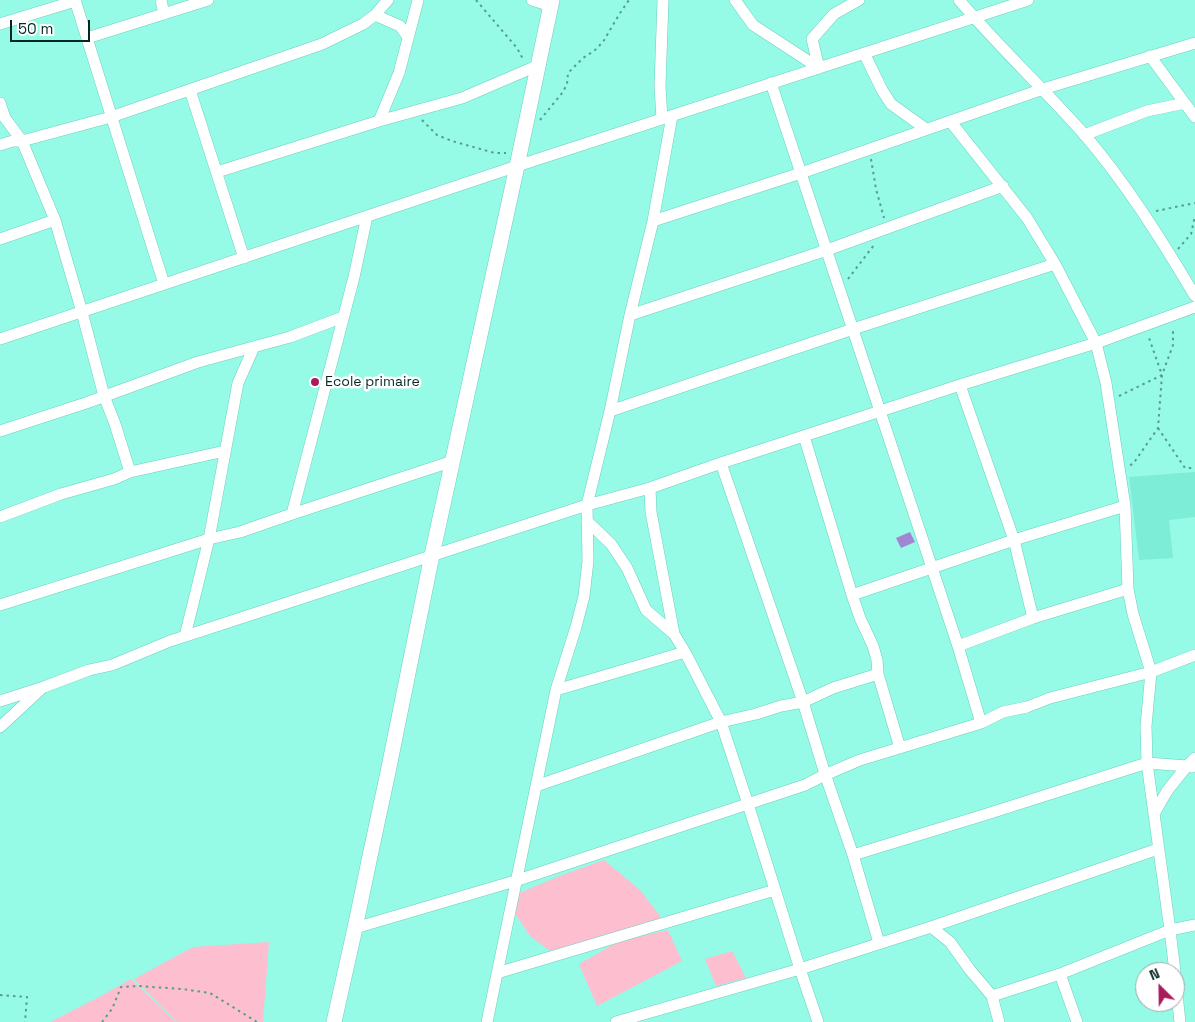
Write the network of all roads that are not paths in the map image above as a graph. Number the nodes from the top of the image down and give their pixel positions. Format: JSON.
{"nodes":[{"id":1,"x":161,"y":0,"type":"edge"},
{"id":2,"x":208,"y":0,"type":"edge"},
{"id":3,"x":388,"y":0,"type":"edge"},
{"id":4,"x":418,"y":0,"type":"edge"},
{"id":5,"x":532,"y":0,"type":"edge"},
{"id":6,"x":663,"y":0,"type":"edge"},
{"id":7,"x":736,"y":0,"type":"edge"},
{"id":8,"x":859,"y":0,"type":"edge"},
{"id":9,"x":959,"y":0,"type":"edge"},
{"id":10,"x":1028,"y":0,"type":"edge"},
{"id":11,"x":75,"y":1,"type":"edge"},
{"id":12,"x":551,"y":3,"type":"edge"},
{"id":13,"x":164,"y":14,"type":"junction"},
{"id":14,"x":375,"y":15,"type":"junction"},
{"id":15,"x":974,"y":18,"type":"junction"},
{"id":16,"x":0,"y":24,"type":"edge"},
{"id":17,"x":408,"y":37,"type":"junction"},
{"id":18,"x":87,"y":38,"type":"junction"},
{"id":19,"x":1195,"y":43,"type":"edge"},
{"id":20,"x":864,"y":53,"type":"junction"},
{"id":21,"x":1150,"y":56,"type":"junction"},
{"id":22,"x":533,"y":68,"type":"junction"},
{"id":23,"x":819,"y":68,"type":"junction"},
{"id":24,"x":771,"y":83,"type":"junction"},
{"id":25,"x":1043,"y":89,"type":"junction"},
{"id":26,"x":190,"y":90,"type":"junction"},
{"id":27,"x":0,"y":103,"type":"edge"},
{"id":28,"x":1185,"y":103,"type":"junction"},
{"id":29,"x":112,"y":117,"type":"junction"},
{"id":30,"x":667,"y":117,"type":"junction"},
{"id":31,"x":1195,"y":117,"type":"edge"},
{"id":32,"x":380,"y":120,"type":"junction"},
{"id":33,"x":950,"y":121,"type":"junction"},
{"id":34,"x":926,"y":129,"type":"junction"},
{"id":35,"x":1084,"y":135,"type":"junction"},
{"id":36,"x":0,"y":136,"type":"edge"},
{"id":37,"x":17,"y":141,"type":"junction"},
{"id":38,"x":0,"y":146,"type":"edge"},
{"id":39,"x":519,"y":159,"type":"junction"},
{"id":40,"x":217,"y":172,"type":"junction"},
{"id":41,"x":801,"y":173,"type":"junction"},
{"id":42,"x":1003,"y":186,"type":"junction"},
{"id":43,"x":367,"y":216,"type":"junction"},
{"id":44,"x":55,"y":220,"type":"junction"},
{"id":45,"x":653,"y":221,"type":"junction"},
{"id":46,"x":0,"y":239,"type":"edge"},
{"id":47,"x":827,"y":250,"type":"junction"},
{"id":48,"x":244,"y":258,"type":"junction"},
{"id":49,"x":1055,"y":264,"type":"junction"},
{"id":50,"x":164,"y":284,"type":"junction"},
{"id":51,"x":1195,"y":296,"type":"edge"},
{"id":52,"x":1195,"y":307,"type":"edge"},
{"id":53,"x":82,"y":312,"type":"junction"},
{"id":54,"x":630,"y":315,"type":"junction"},
{"id":55,"x":343,"y":317,"type":"junction"},
{"id":56,"x":853,"y":329,"type":"junction"},
{"id":57,"x":0,"y":339,"type":"edge"},
{"id":58,"x":1096,"y":343,"type":"junction"},
{"id":59,"x":254,"y":348,"type":"junction"},
{"id":60,"x":960,"y":385,"type":"junction"},
{"id":61,"x":104,"y":396,"type":"junction"},
{"id":62,"x":610,"y":411,"type":"junction"},
{"id":63,"x":881,"y":411,"type":"junction"},
{"id":64,"x":0,"y":431,"type":"edge"},
{"id":65,"x":804,"y":436,"type":"junction"},
{"id":66,"x":225,"y":451,"type":"junction"},
{"id":67,"x":453,"y":461,"type":"junction"},
{"id":68,"x":722,"y":464,"type":"junction"},
{"id":69,"x":130,"y":472,"type":"junction"},
{"id":70,"x":650,"y":488,"type":"junction"},
{"id":71,"x":588,"y":505,"type":"junction"},
{"id":72,"x":1125,"y":506,"type":"junction"},
{"id":73,"x":292,"y":514,"type":"junction"},
{"id":74,"x":0,"y":516,"type":"edge"},
{"id":75,"x":587,"y":521,"type":"junction"},
{"id":76,"x":209,"y":539,"type":"junction"},
{"id":77,"x":1014,"y":540,"type":"junction"},
{"id":78,"x":432,"y":555,"type":"junction"},
{"id":79,"x":932,"y":568,"type":"junction"},
{"id":80,"x":1128,"y":589,"type":"junction"},
{"id":81,"x":852,"y":595,"type":"junction"},
{"id":82,"x":0,"y":605,"type":"edge"},
{"id":83,"x":1033,"y":618,"type":"junction"},
{"id":84,"x":674,"y":634,"type":"junction"},
{"id":85,"x":185,"y":636,"type":"junction"},
{"id":86,"x":958,"y":646,"type":"junction"},
{"id":87,"x":685,"y":652,"type":"junction"},
{"id":88,"x":1195,"y":655,"type":"edge"},
{"id":89,"x":1151,"y":672,"type":"junction"},
{"id":90,"x":878,"y":674,"type":"junction"},
{"id":91,"x":44,"y":687,"type":"junction"},
{"id":92,"x":556,"y":690,"type":"junction"},
{"id":93,"x":0,"y":701,"type":"edge"},
{"id":94,"x":803,"y":702,"type":"junction"},
{"id":95,"x":721,"y":722,"type":"junction"},
{"id":96,"x":981,"y":723,"type":"junction"},
{"id":97,"x":0,"y":727,"type":"edge"},
{"id":98,"x":900,"y":748,"type":"junction"},
{"id":99,"x":1147,"y":763,"type":"junction"},
{"id":100,"x":1192,"y":764,"type":"edge"},
{"id":101,"x":825,"y":774,"type":"junction"},
{"id":102,"x":536,"y":786,"type":"junction"},
{"id":103,"x":748,"y":804,"type":"junction"},
{"id":104,"x":1154,"y":814,"type":"junction"},
{"id":105,"x":1158,"y":849,"type":"junction"},
{"id":106,"x":853,"y":855,"type":"junction"},
{"id":107,"x":515,"y":881,"type":"junction"},
{"id":108,"x":775,"y":890,"type":"junction"},
{"id":109,"x":1195,"y":925,"type":"edge"},
{"id":110,"x":931,"y":927,"type":"junction"},
{"id":111,"x":355,"y":928,"type":"junction"},
{"id":112,"x":1170,"y":930,"type":"junction"},
{"id":113,"x":879,"y":943,"type":"junction"},
{"id":114,"x":1174,"y":962,"type":"edge"},
{"id":115,"x":800,"y":969,"type":"junction"},
{"id":116,"x":497,"y":973,"type":"junction"},
{"id":117,"x":1060,"y":974,"type":"junction"},
{"id":118,"x":992,"y":996,"type":"junction"},
{"id":119,"x":334,"y":1022,"type":"edge"},
{"id":120,"x":487,"y":1022,"type":"edge"},
{"id":121,"x":616,"y":1022,"type":"edge"},
{"id":122,"x":818,"y":1022,"type":"edge"},
{"id":123,"x":999,"y":1022,"type":"edge"},
{"id":124,"x":1077,"y":1022,"type":"edge"}],
"edges":[{"from":1,"to":13,"type":"street"},
{"from":2,"to":13,"type":"street"},
{"from":3,"to":14,"type":"street"},
{"from":4,"to":17,"type":"street"},
{"from":5,"to":12,"type":"street"},
{"from":6,"to":30,"type":"street"},
{"from":7,"to":23,"type":"street"},
{"from":8,"to":23,"type":"street"},
{"from":9,"to":15,"type":"street"},
{"from":10,"to":15,"type":"street"},
{"from":11,"to":16,"type":"street"},
{"from":11,"to":18,"type":"street"},
{"from":12,"to":22,"type":"street"},
{"from":13,"to":18,"type":"street"},
{"from":14,"to":17,"type":"street"},
{"from":14,"to":26,"type":"street"},
{"from":15,"to":20,"type":"street"},
{"from":15,"to":25,"type":"street"},
{"from":17,"to":32,"type":"street"},
{"from":18,"to":29,"type":"street"},
{"from":19,"to":21,"type":"street"},
{"from":20,"to":23,"type":"street"},
{"from":20,"to":34,"type":"street"},
{"from":21,"to":25,"type":"street"},
{"from":21,"to":28,"type":"street"},
{"from":22,"to":32,"type":"street"},
{"from":22,"to":39,"type":"street"},
{"from":23,"to":24,"type":"street"},
{"from":24,"to":30,"type":"street"},
{"from":24,"to":41,"type":"street"},
{"from":25,"to":33,"type":"street"},
{"from":25,"to":35,"type":"street"},
{"from":26,"to":29,"type":"street"},
{"from":26,"to":40,"type":"street"},
{"from":27,"to":37,"type":"street"},
{"from":28,"to":31,"type":"street"},
{"from":28,"to":35,"type":"street"},
{"from":29,"to":37,"type":"street"},
{"from":29,"to":50,"type":"street"},
{"from":30,"to":39,"type":"street"},
{"from":30,"to":45,"type":"street"},
{"from":32,"to":40,"type":"street"},
{"from":33,"to":34,"type":"street"},
{"from":33,"to":42,"type":"street"},
{"from":34,"to":41,"type":"street"},
{"from":35,"to":51,"type":"street"},
{"from":36,"to":37,"type":"street"},
{"from":37,"to":38,"type":"street"},
{"from":37,"to":44,"type":"street"},
{"from":39,"to":43,"type":"street"},
{"from":39,"to":67,"type":"street"},
{"from":40,"to":48,"type":"street"},
{"from":41,"to":45,"type":"street"},
{"from":41,"to":47,"type":"street"},
{"from":42,"to":47,"type":"street"},
{"from":42,"to":49,"type":"street"},
{"from":43,"to":48,"type":"street"},
{"from":43,"to":55,"type":"street"},
{"from":44,"to":46,"type":"street"},
{"from":44,"to":53,"type":"street"},
{"from":45,"to":54,"type":"street"},
{"from":47,"to":54,"type":"street"},
{"from":47,"to":56,"type":"street"},
{"from":48,"to":50,"type":"street"},
{"from":49,"to":56,"type":"street"},
{"from":49,"to":58,"type":"street"},
{"from":50,"to":53,"type":"street"},
{"from":52,"to":58,"type":"street"},
{"from":53,"to":57,"type":"street"},
{"from":53,"to":61,"type":"street"},
{"from":54,"to":62,"type":"street"},
{"from":55,"to":59,"type":"street"},
{"from":55,"to":73,"type":"street"},
{"from":56,"to":62,"type":"street"},
{"from":56,"to":63,"type":"street"},
{"from":58,"to":60,"type":"street"},
{"from":58,"to":72,"type":"street"},
{"from":59,"to":61,"type":"street"},
{"from":59,"to":66,"type":"street"},
{"from":60,"to":63,"type":"street"},
{"from":60,"to":77,"type":"street"},
{"from":61,"to":64,"type":"street"},
{"from":61,"to":69,"type":"street"},
{"from":62,"to":71,"type":"street"},
{"from":63,"to":65,"type":"street"},
{"from":63,"to":79,"type":"street"},
{"from":65,"to":68,"type":"street"},
{"from":65,"to":81,"type":"street"},
{"from":66,"to":69,"type":"street"},
{"from":66,"to":76,"type":"street"},
{"from":67,"to":73,"type":"street"},
{"from":67,"to":78,"type":"street"},
{"from":68,"to":70,"type":"street"},
{"from":68,"to":94,"type":"street"},
{"from":69,"to":74,"type":"street"},
{"from":70,"to":71,"type":"street"},
{"from":70,"to":84,"type":"street"},
{"from":71,"to":75,"type":"street"},
{"from":71,"to":78,"type":"street"},
{"from":72,"to":77,"type":"street"},
{"from":72,"to":80,"type":"street"},
{"from":73,"to":76,"type":"street"},
{"from":75,"to":84,"type":"street"},
{"from":75,"to":92,"type":"street"},
{"from":76,"to":82,"type":"street"},
{"from":76,"to":85,"type":"street"},
{"from":77,"to":79,"type":"street"},
{"from":77,"to":83,"type":"street"},
{"from":78,"to":85,"type":"street"},
{"from":78,"to":111,"type":"street"},
{"from":79,"to":81,"type":"street"},
{"from":79,"to":86,"type":"street"},
{"from":80,"to":83,"type":"street"},
{"from":80,"to":89,"type":"street"},
{"from":81,"to":90,"type":"street"},
{"from":83,"to":86,"type":"street"},
{"from":84,"to":87,"type":"street"},
{"from":85,"to":91,"type":"street"},
{"from":86,"to":96,"type":"street"},
{"from":87,"to":92,"type":"street"},
{"from":87,"to":95,"type":"street"},
{"from":88,"to":89,"type":"street"},
{"from":89,"to":96,"type":"street"},
{"from":89,"to":99,"type":"street"},
{"from":90,"to":94,"type":"street"},
{"from":90,"to":98,"type":"street"},
{"from":91,"to":93,"type":"street"},
{"from":91,"to":97,"type":"street"},
{"from":92,"to":102,"type":"street"},
{"from":94,"to":95,"type":"street"},
{"from":94,"to":101,"type":"street"},
{"from":95,"to":102,"type":"street"},
{"from":95,"to":103,"type":"street"},
{"from":96,"to":98,"type":"street"},
{"from":98,"to":101,"type":"street"},
{"from":99,"to":100,"type":"street"},
{"from":99,"to":104,"type":"street"},
{"from":99,"to":106,"type":"street"},
{"from":100,"to":104,"type":"street"},
{"from":101,"to":103,"type":"street"},
{"from":101,"to":106,"type":"street"},
{"from":102,"to":107,"type":"street"},
{"from":103,"to":107,"type":"street"},
{"from":103,"to":108,"type":"street"},
{"from":104,"to":105,"type":"street"},
{"from":105,"to":110,"type":"street"},
{"from":105,"to":112,"type":"street"},
{"from":106,"to":113,"type":"street"},
{"from":107,"to":111,"type":"street"},
{"from":107,"to":116,"type":"street"},
{"from":108,"to":115,"type":"street"},
{"from":108,"to":116,"type":"street"},
{"from":109,"to":112,"type":"street"},
{"from":110,"to":113,"type":"street"},
{"from":110,"to":118,"type":"street"},
{"from":111,"to":119,"type":"street"},
{"from":112,"to":114,"type":"street"},
{"from":112,"to":117,"type":"street"},
{"from":113,"to":115,"type":"street"},
{"from":115,"to":121,"type":"street"},
{"from":115,"to":122,"type":"street"},
{"from":116,"to":120,"type":"street"},
{"from":117,"to":118,"type":"street"},
{"from":117,"to":124,"type":"street"},
{"from":118,"to":123,"type":"street"}]}
